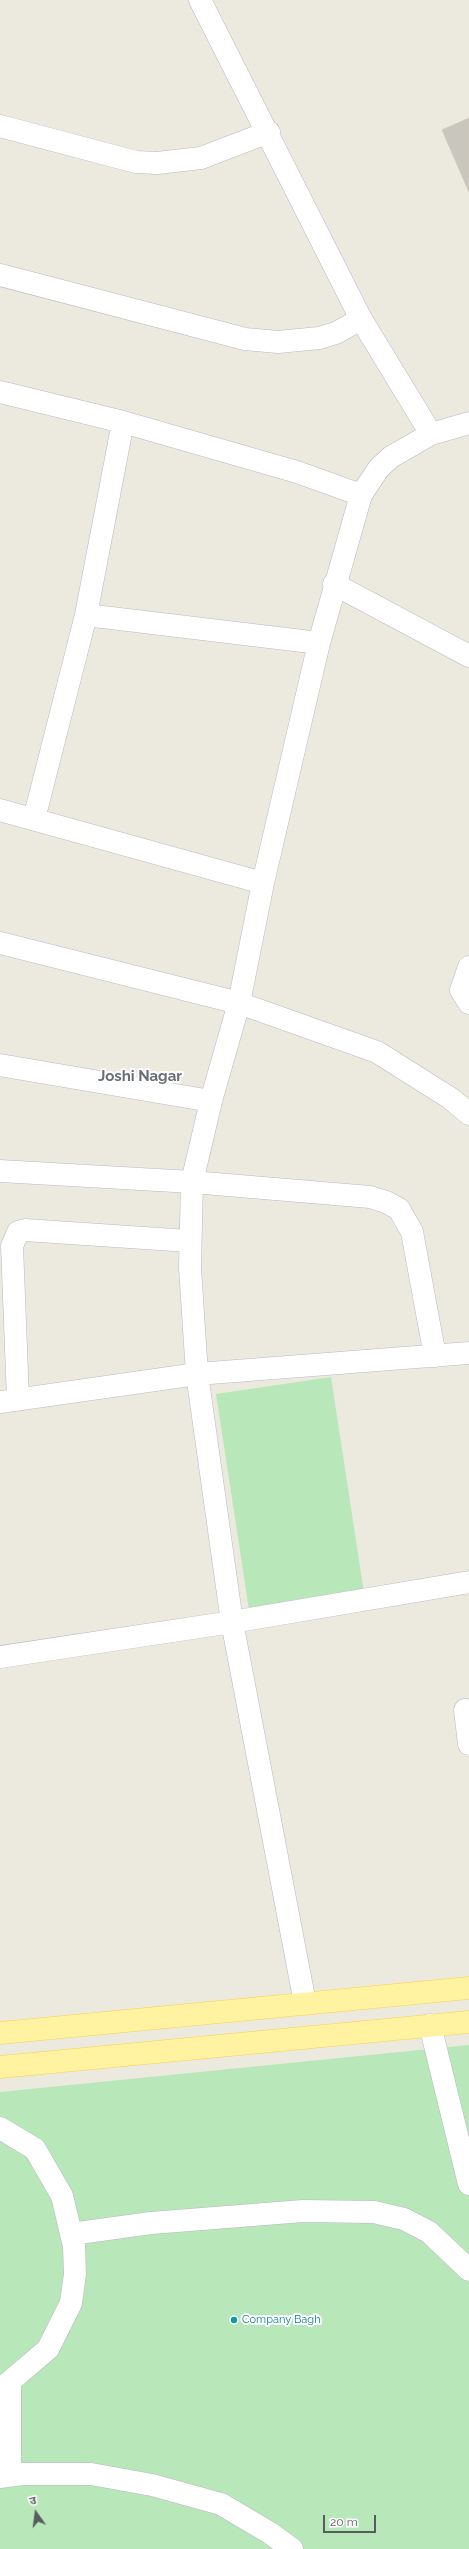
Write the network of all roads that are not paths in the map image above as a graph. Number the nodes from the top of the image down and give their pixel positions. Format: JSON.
{"nodes":[{"id":1,"x":200,"y":0,"type":"edge"},
{"id":2,"x":0,"y":126,"type":"edge"},
{"id":3,"x":269,"y":132,"type":"junction"},
{"id":4,"x":0,"y":275,"type":"edge"},
{"id":5,"x":361,"y":319,"type":"junction"},
{"id":6,"x":0,"y":392,"type":"edge"},
{"id":7,"x":123,"y":422,"type":"junction"},
{"id":8,"x":469,"y":423,"type":"edge"},
{"id":9,"x":431,"y":434,"type":"junction"},
{"id":10,"x":361,"y":495,"type":"junction"},
{"id":11,"x":334,"y":584,"type":"junction"},
{"id":12,"x":86,"y":615,"type":"junction"},
{"id":13,"x":318,"y":643,"type":"junction"},
{"id":14,"x":469,"y":656,"type":"edge"},
{"id":15,"x":0,"y":810,"type":"edge"},
{"id":16,"x":34,"y":819,"type":"junction"},
{"id":17,"x":263,"y":883,"type":"junction"},
{"id":18,"x":0,"y":943,"type":"edge"},
{"id":19,"x":469,"y":967,"type":"edge"},
{"id":20,"x":239,"y":1003,"type":"junction"},
{"id":21,"x":469,"y":1003,"type":"edge"},
{"id":22,"x":0,"y":1065,"type":"edge"},
{"id":23,"x":211,"y":1101,"type":"junction"},
{"id":24,"x":469,"y":1114,"type":"edge"},
{"id":25,"x":0,"y":1171,"type":"edge"},
{"id":26,"x":192,"y":1182,"type":"junction"},
{"id":27,"x":190,"y":1241,"type":"junction"},
{"id":28,"x":469,"y":1353,"type":"edge"},
{"id":29,"x":435,"y":1356,"type":"junction"},
{"id":30,"x":197,"y":1374,"type":"junction"},
{"id":31,"x":9,"y":1400,"type":"edge"},
{"id":32,"x":469,"y":1582,"type":"edge"},
{"id":33,"x":232,"y":1622,"type":"junction"},
{"id":34,"x":0,"y":1657,"type":"edge"},
{"id":35,"x":465,"y":1710,"type":"dead end"},
{"id":36,"x":469,"y":1744,"type":"edge"},
{"id":37,"x":469,"y":1988,"type":"edge"},
{"id":38,"x":306,"y":2003,"type":"junction"},
{"id":39,"x":469,"y":2022,"type":"edge"},
{"id":40,"x":430,"y":2025,"type":"junction"},
{"id":41,"x":0,"y":2033,"type":"edge"},
{"id":42,"x":0,"y":2067,"type":"edge"},
{"id":43,"x":0,"y":2128,"type":"edge"},
{"id":44,"x":469,"y":2184,"type":"edge"},
{"id":45,"x":71,"y":2234,"type":"junction"},
{"id":46,"x":469,"y":2270,"type":"edge"},
{"id":47,"x":5,"y":2386,"type":"edge"},
{"id":48,"x":5,"y":2476,"type":"edge"},
{"id":49,"x":292,"y":2549,"type":"edge"}],
"edges":[{"from":1,"to":3,"type":"street"},
{"from":2,"to":3,"type":"street"},
{"from":3,"to":5,"type":"street"},
{"from":4,"to":5,"type":"street"},
{"from":5,"to":9,"type":"street"},
{"from":6,"to":7,"type":"street"},
{"from":7,"to":10,"type":"street"},
{"from":7,"to":12,"type":"street"},
{"from":8,"to":9,"type":"street"},
{"from":9,"to":10,"type":"street"},
{"from":10,"to":11,"type":"street"},
{"from":11,"to":13,"type":"street"},
{"from":11,"to":14,"type":"street"},
{"from":12,"to":13,"type":"street"},
{"from":12,"to":16,"type":"street"},
{"from":13,"to":17,"type":"street"},
{"from":15,"to":16,"type":"street"},
{"from":16,"to":17,"type":"street"},
{"from":17,"to":20,"type":"street"},
{"from":18,"to":20,"type":"street"},
{"from":19,"to":21,"type":"street"},
{"from":20,"to":23,"type":"street"},
{"from":20,"to":24,"type":"street"},
{"from":22,"to":23,"type":"street"},
{"from":23,"to":26,"type":"street"},
{"from":25,"to":26,"type":"street"},
{"from":26,"to":27,"type":"street"},
{"from":26,"to":29,"type":"street"},
{"from":27,"to":30,"type":"street"},
{"from":27,"to":31,"type":"street"},
{"from":28,"to":29,"type":"street"},
{"from":29,"to":30,"type":"street"},
{"from":30,"to":31,"type":"street"},
{"from":30,"to":33,"type":"street"},
{"from":32,"to":33,"type":"street"},
{"from":33,"to":34,"type":"street"},
{"from":33,"to":38,"type":"street"},
{"from":35,"to":36,"type":"street"},
{"from":37,"to":38,"type":"main road"},
{"from":38,"to":41,"type":"main road"},
{"from":39,"to":40,"type":"main road"},
{"from":40,"to":42,"type":"main road"},
{"from":40,"to":44,"type":"street"},
{"from":43,"to":45,"type":"street"},
{"from":45,"to":46,"type":"street"},
{"from":45,"to":47,"type":"street"},
{"from":47,"to":48,"type":"street"},
{"from":48,"to":49,"type":"street"}]}
